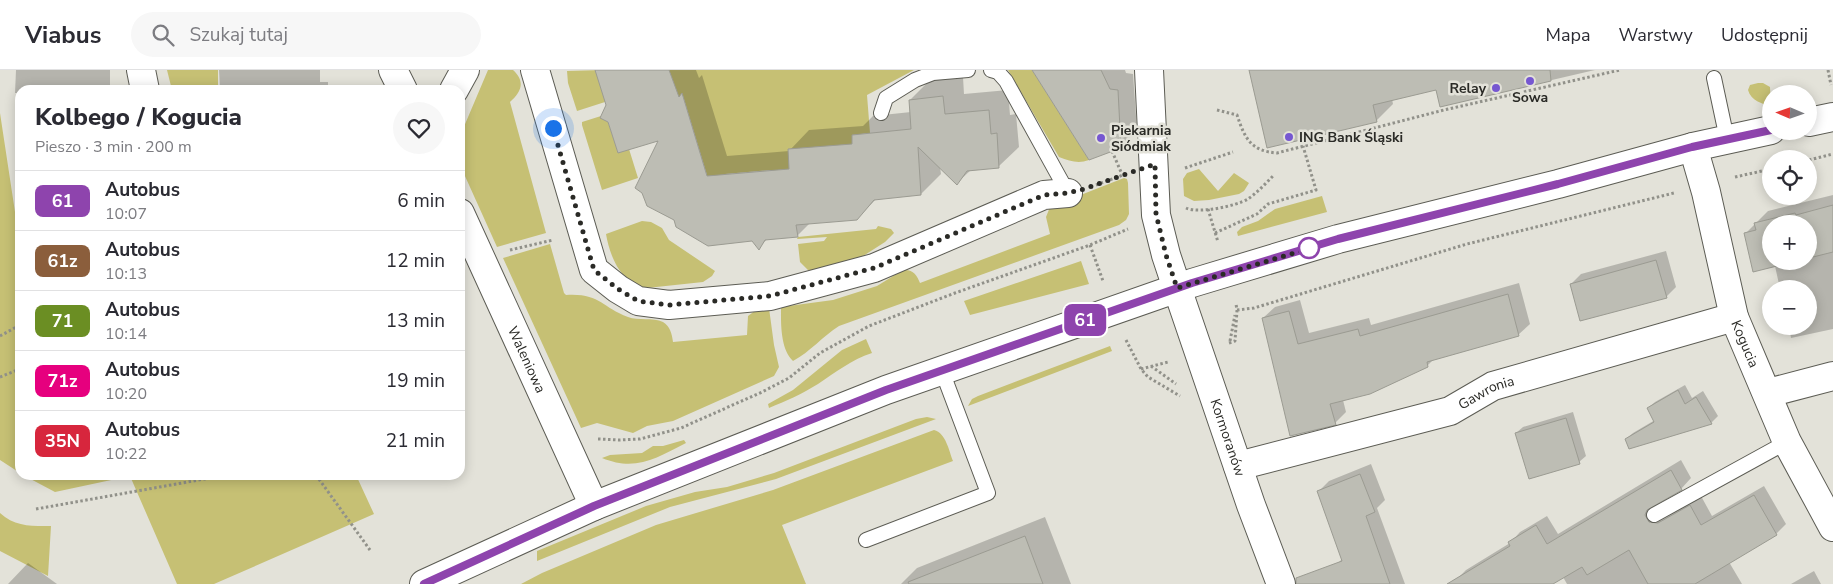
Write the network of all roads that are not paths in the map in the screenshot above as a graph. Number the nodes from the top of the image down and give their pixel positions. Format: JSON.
{"nodes":[{"id":1,"x":141,"y":70,"type":"edge"},
{"id":2,"x":393,"y":70,"type":"edge"},
{"id":3,"x":465,"y":70,"type":"edge"},
{"id":4,"x":535,"y":70,"type":"edge"},
{"id":5,"x":968,"y":70,"type":"edge"},
{"id":6,"x":991,"y":70,"type":"edge"},
{"id":7,"x":1149,"y":70,"type":"edge"},
{"id":8,"x":1714,"y":78,"type":"dead end"},
{"id":9,"x":144,"y":85,"type":"edge"},
{"id":10,"x":400,"y":85,"type":"edge"},
{"id":11,"x":457,"y":85,"type":"edge"},
{"id":12,"x":881,"y":113,"type":"dead end"},
{"id":13,"x":1833,"y":117,"type":"edge"},
{"id":14,"x":1818,"y":120,"type":"edge"},
{"id":15,"x":1762,"y":132,"type":"edge"},
{"id":16,"x":1727,"y":139,"type":"junction"},
{"id":17,"x":1692,"y":147,"type":"junction"},
{"id":18,"x":1056,"y":194,"type":"joint"},
{"id":19,"x":465,"y":224,"type":"edge"},
{"id":20,"x":1177,"y":288,"type":"junction"},
{"id":21,"x":1734,"y":317,"type":"junction"},
{"id":22,"x":942,"y":371,"type":"junction"},
{"id":23,"x":1833,"y":376,"type":"edge"},
{"id":24,"x":1768,"y":393,"type":"junction"},
{"id":25,"x":1787,"y":442,"type":"junction"},
{"id":26,"x":1238,"y":466,"type":"junction"},
{"id":27,"x":594,"y":506,"type":"junction"},
{"id":28,"x":1654,"y":515,"type":"dead end"},
{"id":29,"x":1833,"y":526,"type":"edge"},
{"id":30,"x":866,"y":540,"type":"dead end"},
{"id":31,"x":424,"y":584,"type":"edge"},
{"id":32,"x":1281,"y":584,"type":"edge"}],
"edges":[{"from":1,"to":9,"type":"street"},
{"from":2,"to":10,"type":"street"},
{"from":3,"to":11,"type":"street"},
{"from":4,"to":18,"type":"street"},
{"from":5,"to":12,"type":"lane"},
{"from":6,"to":18,"type":"lane"},
{"from":7,"to":20,"type":"street","name":"Kormoranów"},
{"from":8,"to":16,"type":"lane"},
{"from":13,"to":14,"type":"street"},
{"from":15,"to":16,"type":"street"},
{"from":16,"to":17,"type":"street"},
{"from":17,"to":20,"type":"street"},
{"from":17,"to":21,"type":"street","name":"Kogucia"},
{"from":19,"to":27,"type":"street","name":"Waleniowa"},
{"from":20,"to":22,"type":"street"},
{"from":20,"to":26,"type":"street","name":"Kormoranów"},
{"from":21,"to":24,"type":"street","name":"Kogucia"},
{"from":21,"to":26,"type":"street","name":"Gawronia"},
{"from":22,"to":27,"type":"street"},
{"from":22,"to":30,"type":"lane"},
{"from":23,"to":24,"type":"street"},
{"from":24,"to":25,"type":"street","name":"Kogucia"},
{"from":25,"to":28,"type":"lane"},
{"from":25,"to":29,"type":"street","name":"Kogucia"},
{"from":26,"to":32,"type":"street","name":"Kormoranów"},
{"from":27,"to":31,"type":"street"}]}
